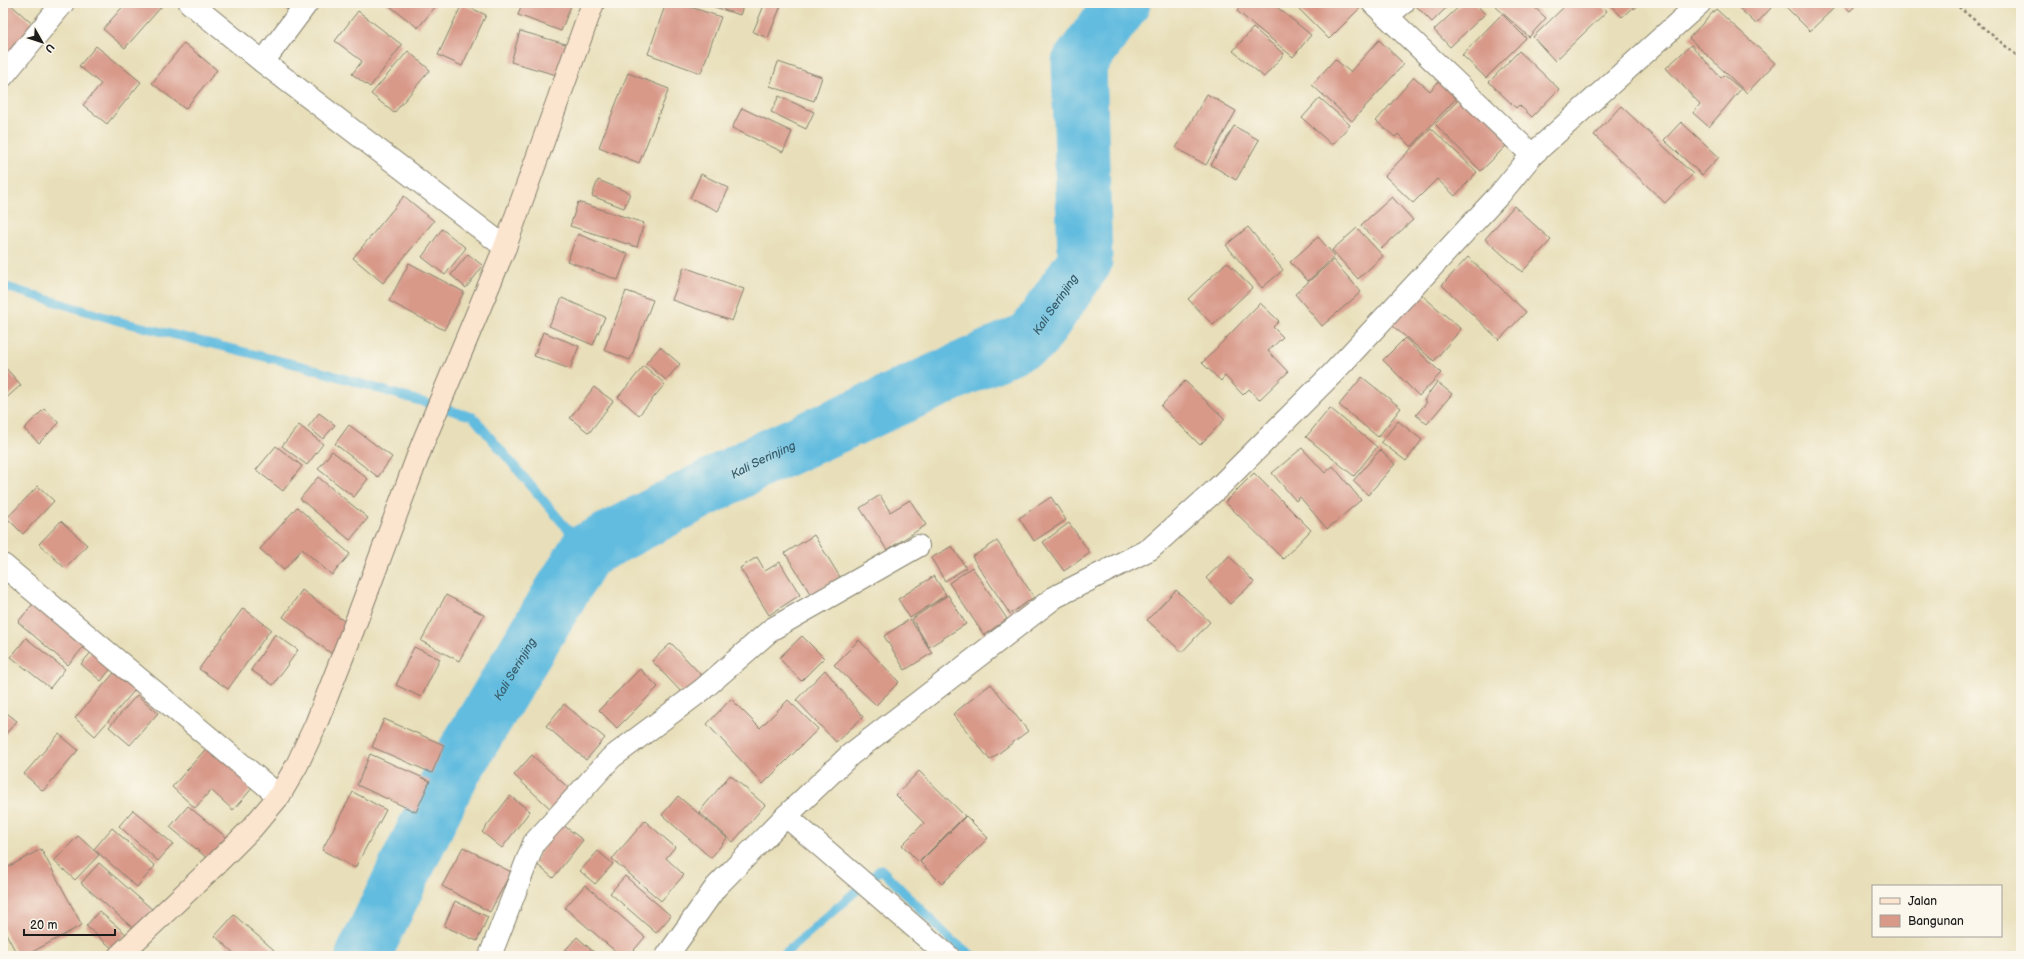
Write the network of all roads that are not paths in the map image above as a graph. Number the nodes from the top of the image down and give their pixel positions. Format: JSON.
{"nodes":[{"id":1,"x":63,"y":3,"type":"edge"},
{"id":2,"x":190,"y":3,"type":"edge"},
{"id":3,"x":307,"y":3,"type":"edge"},
{"id":4,"x":593,"y":3,"type":"edge"},
{"id":5,"x":1700,"y":3,"type":"edge"},
{"id":6,"x":1388,"y":7,"type":"edge"},
{"id":7,"x":263,"y":62,"type":"junction"},
{"id":8,"x":3,"y":76,"type":"edge"},
{"id":9,"x":1532,"y":155,"type":"junction"},
{"id":10,"x":505,"y":246,"type":"junction"},
{"id":11,"x":918,"y":546,"type":"dead end"},
{"id":12,"x":3,"y":565,"type":"edge"},
{"id":13,"x":279,"y":796,"type":"junction"},
{"id":14,"x":786,"y":816,"type":"junction"},
{"id":15,"x":119,"y":956,"type":"edge"},
{"id":16,"x":490,"y":956,"type":"edge"},
{"id":17,"x":667,"y":956,"type":"edge"},
{"id":18,"x":948,"y":956,"type":"edge"}],
"edges":[{"from":1,"to":8,"type":"street"},
{"from":2,"to":7,"type":"street"},
{"from":3,"to":7,"type":"street"},
{"from":4,"to":10,"type":"main road"},
{"from":5,"to":9,"type":"street"},
{"from":6,"to":9,"type":"street"},
{"from":7,"to":10,"type":"street"},
{"from":9,"to":14,"type":"street"},
{"from":10,"to":13,"type":"main road"},
{"from":11,"to":16,"type":"street"},
{"from":12,"to":13,"type":"street"},
{"from":13,"to":15,"type":"main road"},
{"from":14,"to":17,"type":"street"},
{"from":14,"to":18,"type":"street"}]}
